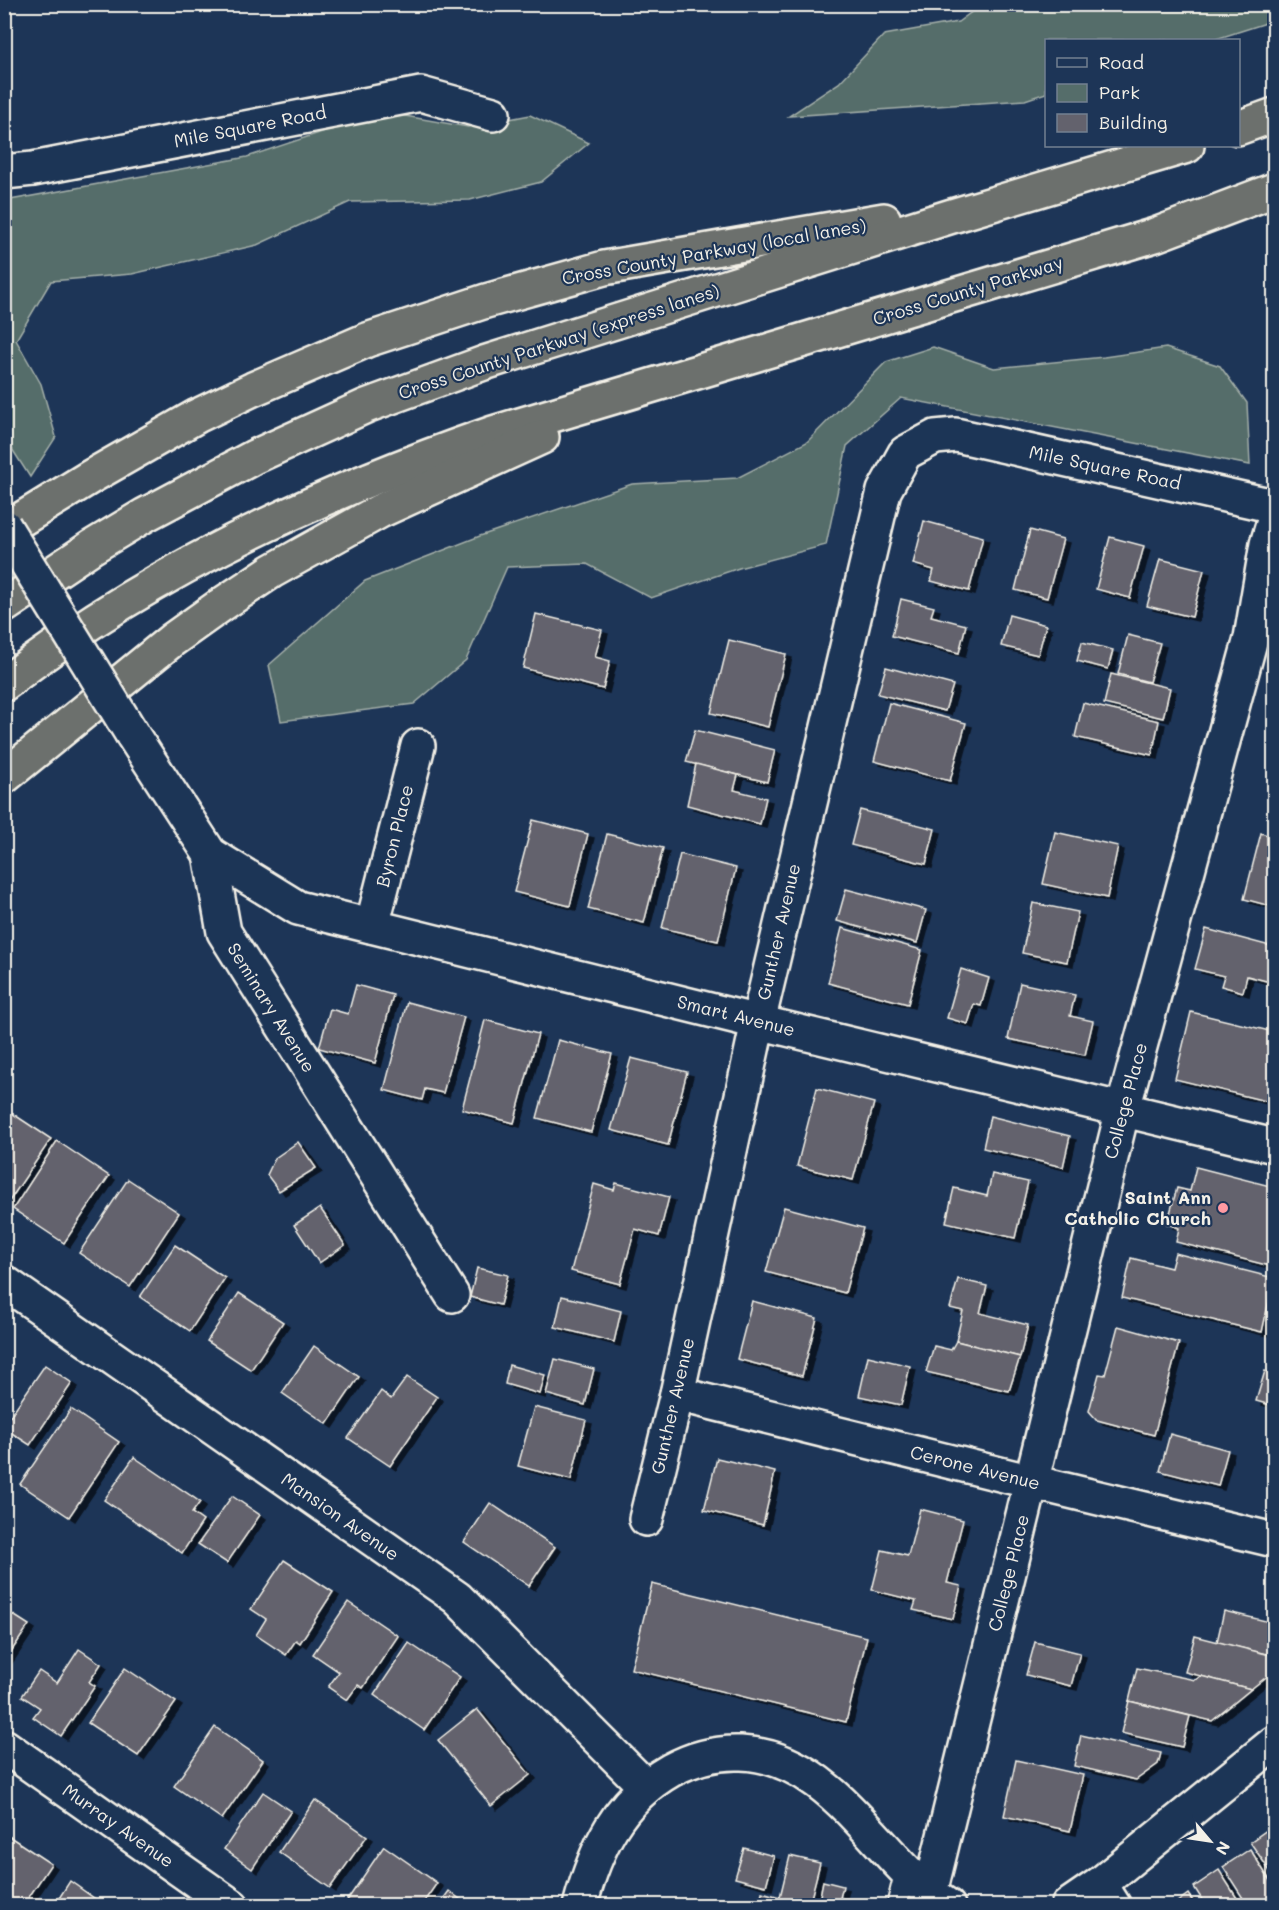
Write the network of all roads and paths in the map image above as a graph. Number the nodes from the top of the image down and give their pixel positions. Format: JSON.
{"nodes":[{"id":1,"x":494,"y":114,"type":"dead end"},
{"id":2,"x":1275,"y":115,"type":"edge"},
{"id":3,"x":1240,"y":128,"type":"edge"},
{"id":4,"x":1184,"y":147,"type":"edge"},
{"id":5,"x":4,"y":172,"type":"edge"},
{"id":6,"x":1275,"y":190,"type":"edge"},
{"id":7,"x":1010,"y":199,"type":"junction"},
{"id":8,"x":660,"y":384,"type":"junction"},
{"id":9,"x":935,"y":437,"type":"joint"},
{"id":10,"x":1275,"y":506,"type":"edge"},
{"id":11,"x":1275,"y":521,"type":"edge"},
{"id":12,"x":4,"y":528,"type":"edge"},
{"id":13,"x":4,"y":606,"type":"edge"},
{"id":14,"x":4,"y":684,"type":"edge"},
{"id":15,"x":418,"y":746,"type":"dead end"},
{"id":16,"x":4,"y":777,"type":"edge"},
{"id":17,"x":210,"y":854,"type":"junction"},
{"id":18,"x":372,"y":927,"type":"junction"},
{"id":19,"x":758,"y":1022,"type":"junction"},
{"id":20,"x":1124,"y":1108,"type":"junction"},
{"id":21,"x":1275,"y":1146,"type":"edge"},
{"id":22,"x":4,"y":1282,"type":"edge"},
{"id":23,"x":452,"y":1295,"type":"dead end"},
{"id":24,"x":677,"y":1394,"type":"junction"},
{"id":25,"x":1032,"y":1482,"type":"junction"},
{"id":26,"x":646,"y":1519,"type":"dead end"},
{"id":27,"x":1275,"y":1540,"type":"edge"},
{"id":28,"x":1275,"y":1743,"type":"edge"},
{"id":29,"x":4,"y":1746,"type":"edge"},
{"id":30,"x":646,"y":1787,"type":"junction"},
{"id":31,"x":906,"y":1870,"type":"junction"},
{"id":32,"x":1107,"y":1895,"type":"edge"},
{"id":33,"x":939,"y":1899,"type":"edge"},
{"id":34,"x":232,"y":1905,"type":"edge"},
{"id":35,"x":580,"y":1905,"type":"edge"},
{"id":36,"x":897,"y":1905,"type":"edge"},
{"id":37,"x":1068,"y":1905,"type":"edge"}],
"edges":[{"from":1,"to":5,"type":"street","name":"Mile Square Road"},
{"from":2,"to":3,"type":"highway"},
{"from":4,"to":7,"type":"highway"},
{"from":6,"to":8,"type":"highway","name":"Cross County Parkway"},
{"from":7,"to":12,"type":"highway","name":"Cross County Parkway (local lanes)"},
{"from":7,"to":13,"type":"highway","name":"Cross County Parkway (express lanes)"},
{"from":8,"to":14,"type":"highway"},
{"from":8,"to":16,"type":"highway"},
{"from":9,"to":10,"type":"street","name":"Mile Square Road"},
{"from":9,"to":19,"type":"street","name":"Gunther Avenue"},
{"from":11,"to":20,"type":"street","name":"College Place"},
{"from":12,"to":17,"type":"street","name":"Seminary Avenue","bridge":true},
{"from":15,"to":18,"type":"street","name":"Byron Place"},
{"from":17,"to":18,"type":"street","name":"Smart Avenue"},
{"from":17,"to":23,"type":"street","name":"Seminary Avenue"},
{"from":18,"to":19,"type":"street","name":"Smart Avenue"},
{"from":19,"to":20,"type":"street","name":"Smart Avenue"},
{"from":19,"to":24,"type":"street","name":"Gunther Avenue"},
{"from":20,"to":21,"type":"street","name":"Smart Avenue"},
{"from":20,"to":25,"type":"street","name":"College Place"},
{"from":22,"to":30,"type":"street","name":"Mansion Avenue"},
{"from":24,"to":25,"type":"street","name":"Cerone Avenue"},
{"from":24,"to":26,"type":"street","name":"Gunther Avenue"},
{"from":25,"to":27,"type":"street","name":"Cerone Avenue"},
{"from":25,"to":33,"type":"street","name":"College Place"},
{"from":28,"to":32,"type":"street"},
{"from":29,"to":34,"type":"street","name":"Murray Avenue"},
{"from":30,"to":31,"type":"street"},
{"from":30,"to":35,"type":"street"},
{"from":31,"to":33,"type":"street"},
{"from":31,"to":36,"type":"lane"},
{"from":32,"to":37,"type":"street"}]}
